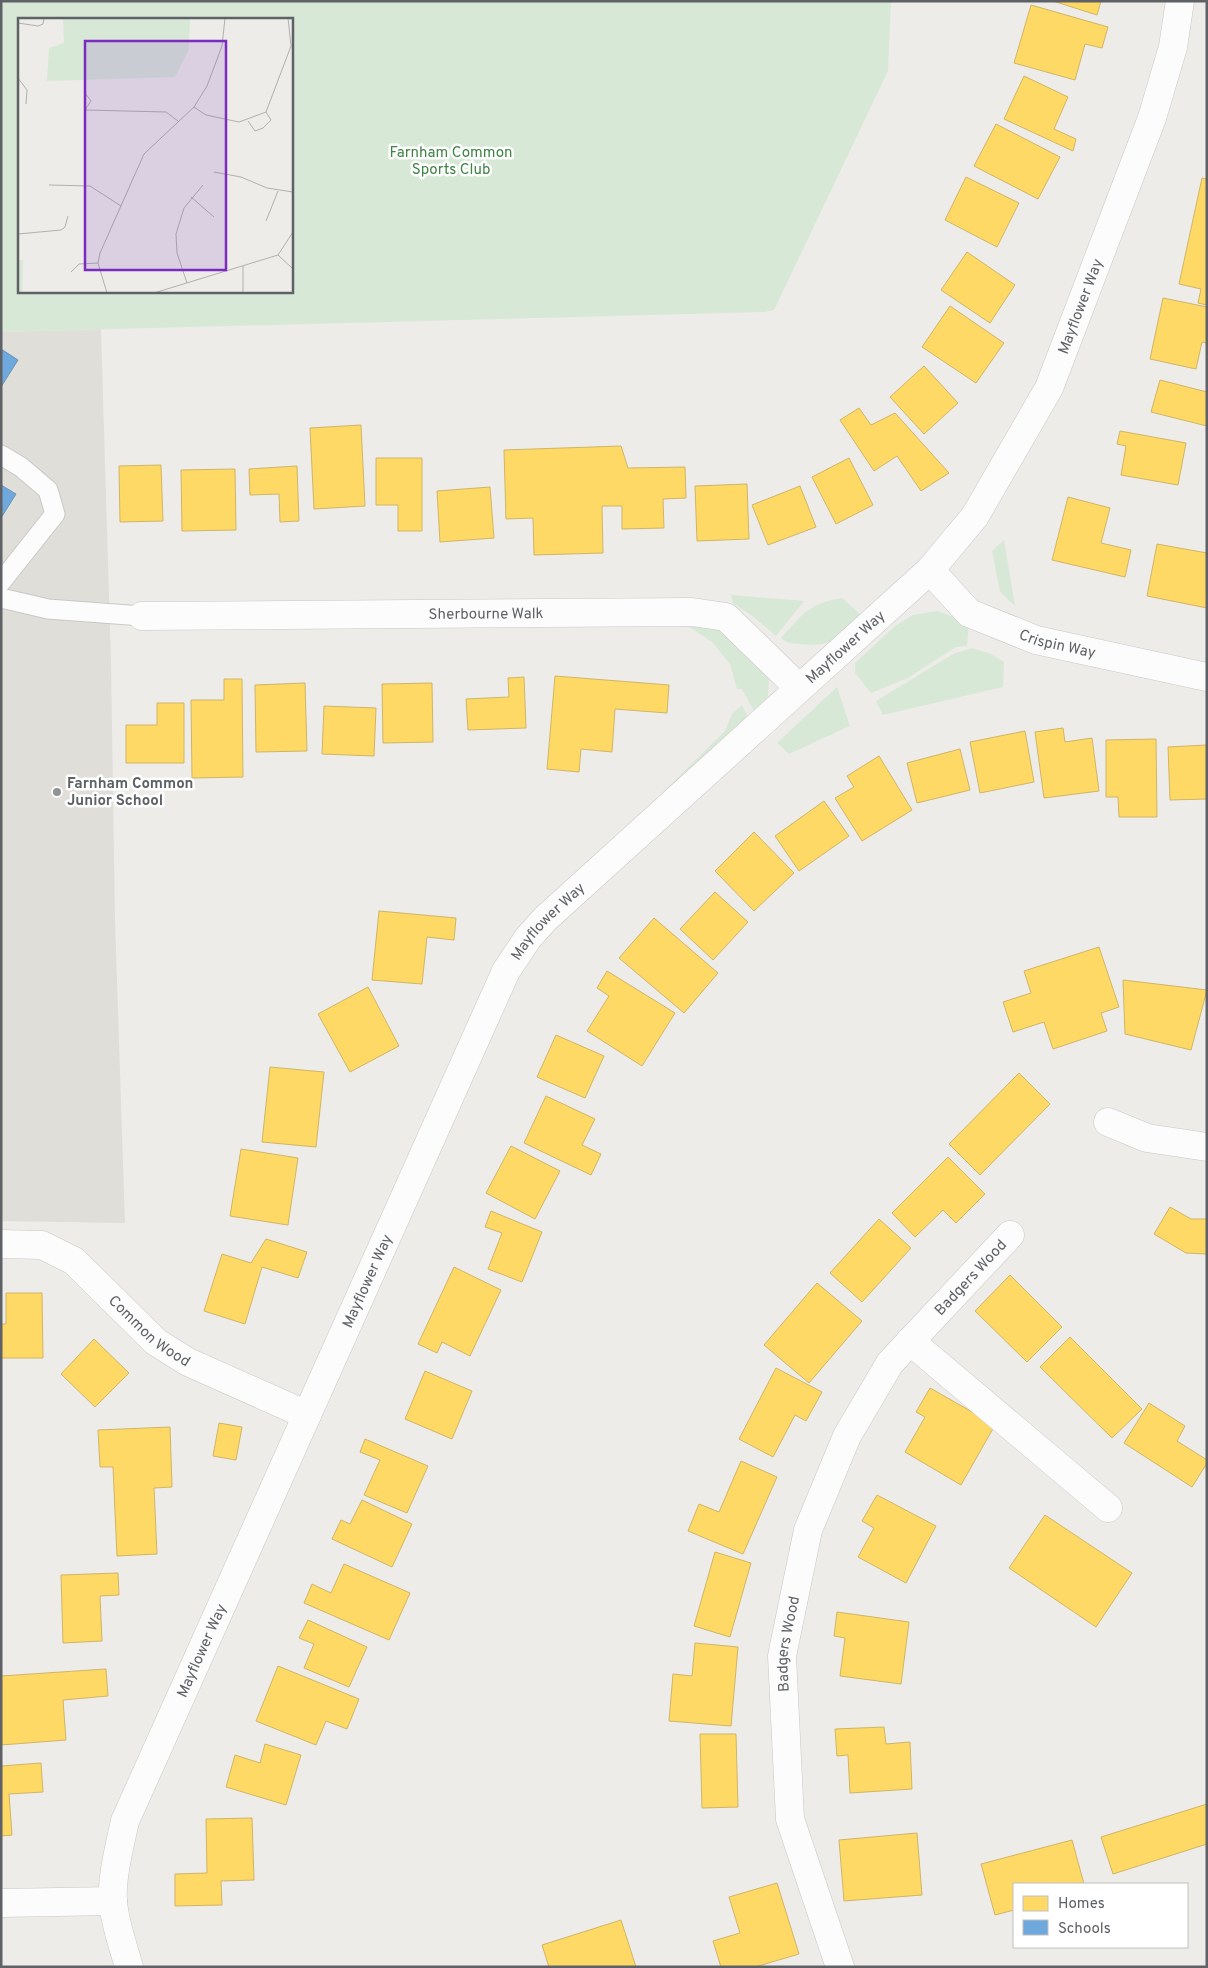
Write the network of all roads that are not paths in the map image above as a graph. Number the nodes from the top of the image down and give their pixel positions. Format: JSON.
{"nodes":[{"id":1,"x":1180,"y":1,"type":"edge"},
{"id":2,"x":1,"y":455,"type":"edge"},
{"id":3,"x":930,"y":570,"type":"junction"},
{"id":4,"x":1,"y":582,"type":"edge"},
{"id":5,"x":1,"y":598,"type":"edge"},
{"id":6,"x":142,"y":616,"type":"joint"},
{"id":7,"x":1207,"y":677,"type":"edge"},
{"id":8,"x":799,"y":688,"type":"junction"},
{"id":9,"x":1108,"y":1122,"type":"dead end"},
{"id":10,"x":1207,"y":1147,"type":"edge"},
{"id":11,"x":1010,"y":1235,"type":"dead end"},
{"id":12,"x":1,"y":1244,"type":"edge"},
{"id":13,"x":910,"y":1341,"type":"junction"},
{"id":14,"x":307,"y":1415,"type":"junction"},
{"id":15,"x":1108,"y":1508,"type":"dead end"},
{"id":16,"x":113,"y":1901,"type":"junction"},
{"id":17,"x":1,"y":1903,"type":"edge"},
{"id":18,"x":129,"y":1967,"type":"edge"},
{"id":19,"x":840,"y":1967,"type":"edge"}],
"edges":[{"from":1,"to":3,"type":"street","name":"Mayflower Way"},
{"from":2,"to":4,"type":"lane"},
{"from":3,"to":7,"type":"street","name":"Crispin Way"},
{"from":3,"to":8,"type":"street","name":"Mayflower Way"},
{"from":5,"to":6,"type":"lane"},
{"from":6,"to":8,"type":"street","name":"Sherbourne Walk"},
{"from":8,"to":14,"type":"street","name":"Mayflower Way"},
{"from":9,"to":10,"type":"street"},
{"from":11,"to":13,"type":"street","name":"Badgers Wood"},
{"from":12,"to":14,"type":"street","name":"Common Wood"},
{"from":13,"to":15,"type":"street"},
{"from":13,"to":19,"type":"street","name":"Badgers Wood"},
{"from":14,"to":16,"type":"street","name":"Mayflower Way"},
{"from":16,"to":17,"type":"street"},
{"from":16,"to":18,"type":"street","name":"Mayflower Way"}]}
